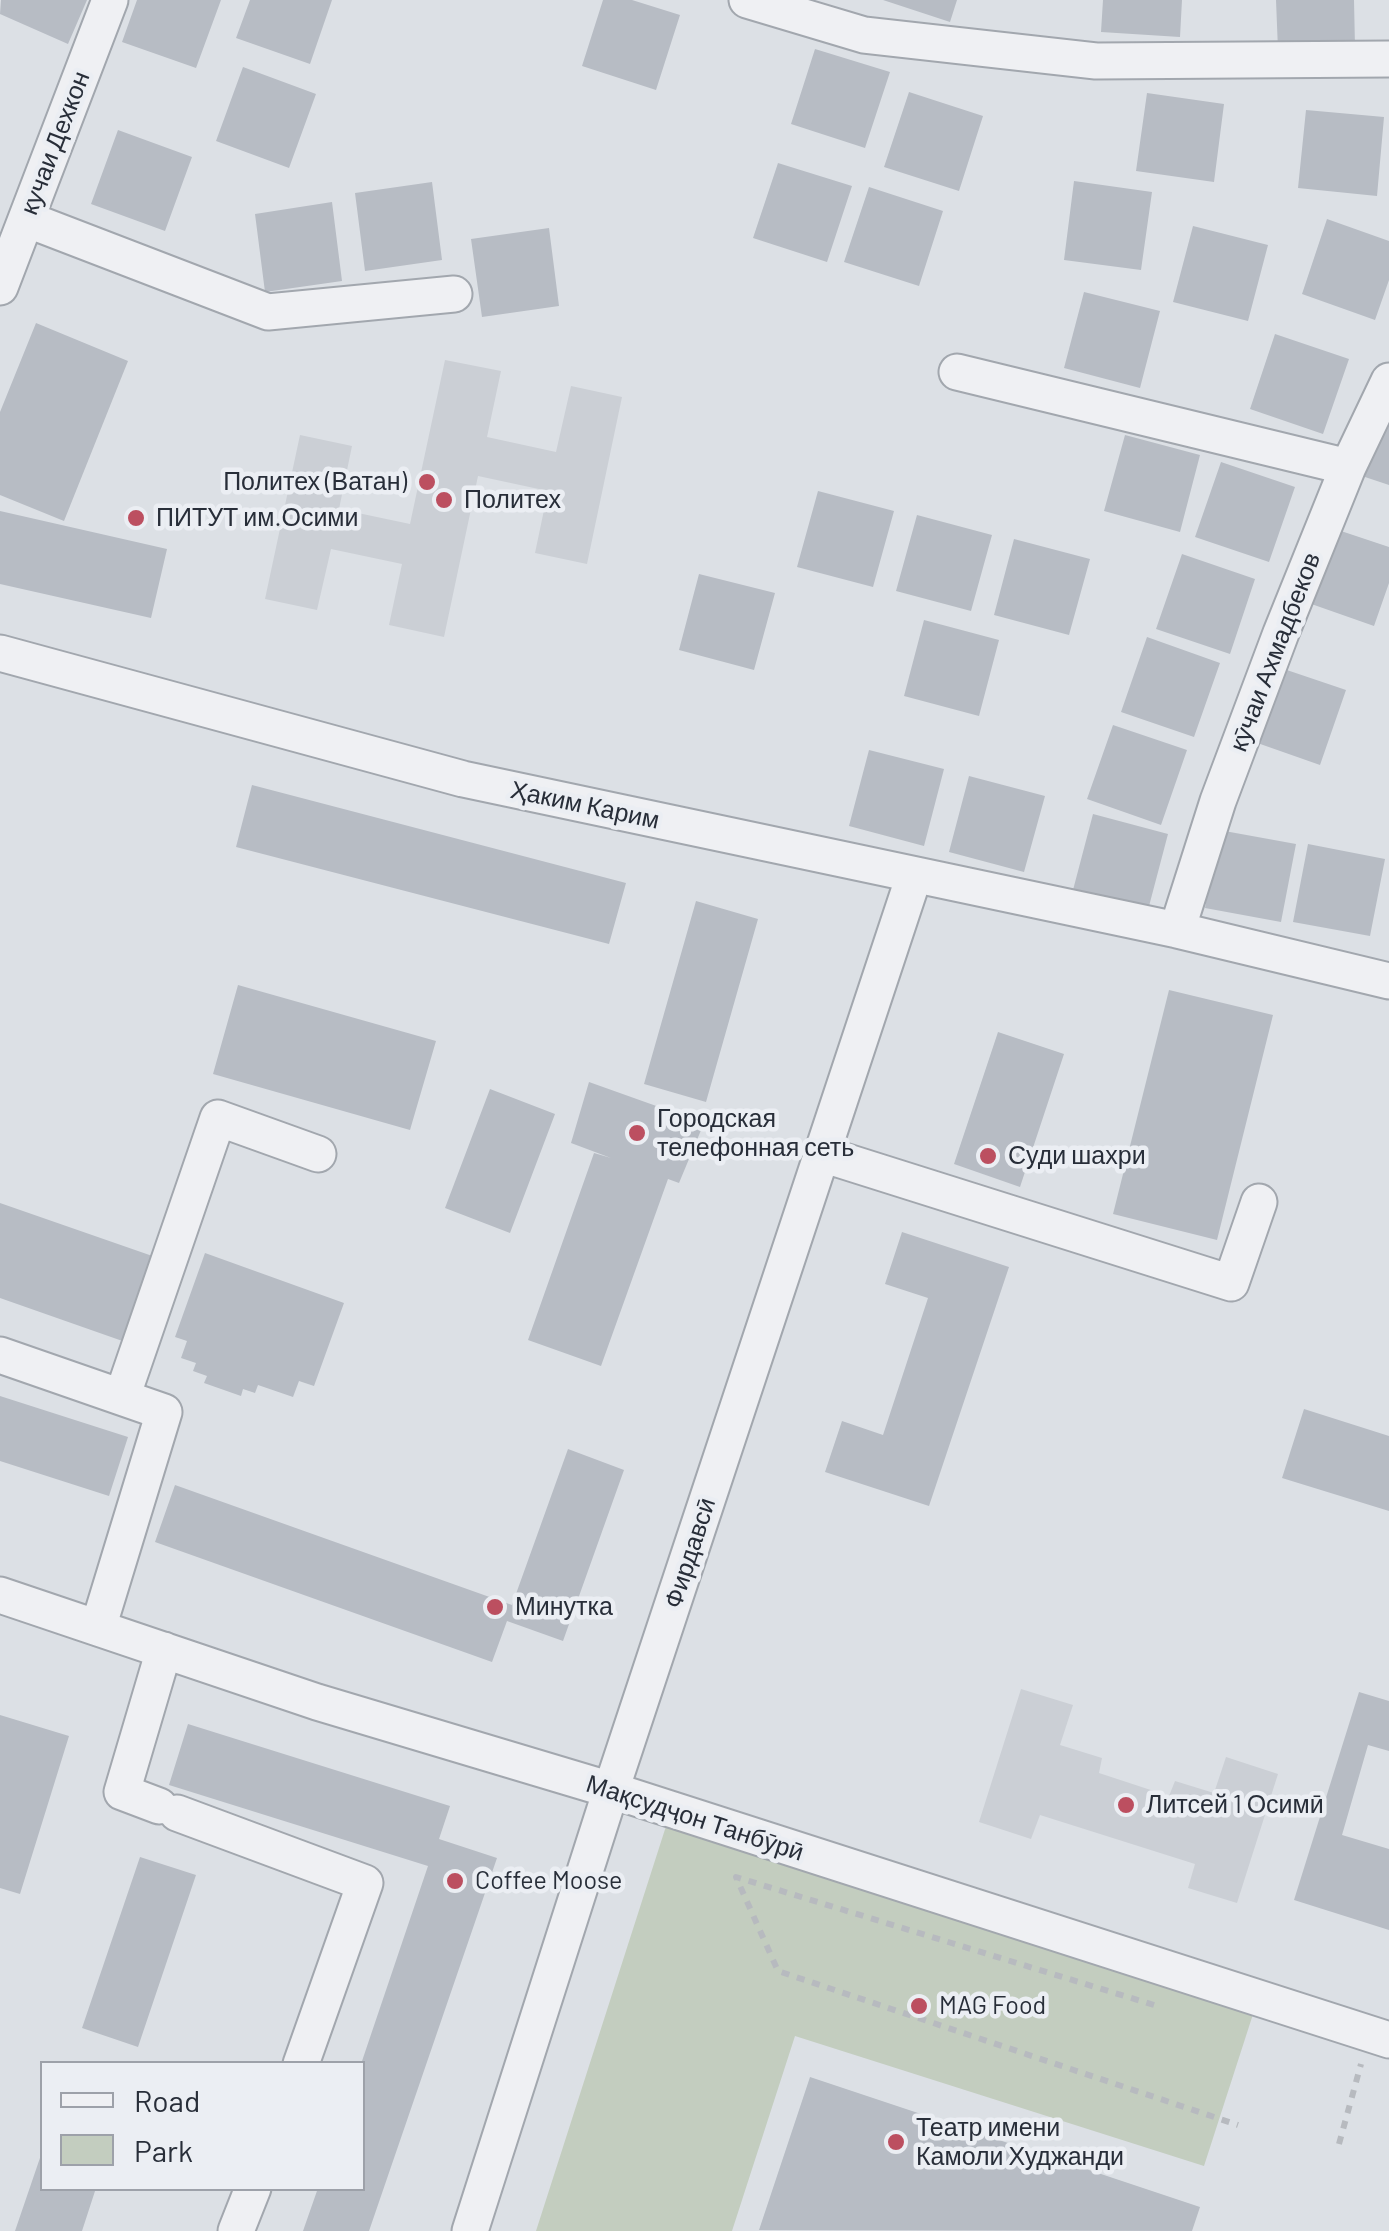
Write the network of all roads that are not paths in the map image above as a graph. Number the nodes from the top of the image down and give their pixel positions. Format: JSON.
{"nodes":[{"id":1,"x":110,"y":0,"type":"edge"},
{"id":2,"x":747,"y":0,"type":"edge"},
{"id":3,"x":1389,"y":60,"type":"edge"},
{"id":4,"x":26,"y":218,"type":"junction"},
{"id":5,"x":0,"y":287,"type":"edge"},
{"id":6,"x":454,"y":294,"type":"dead end"},
{"id":7,"x":957,"y":372,"type":"dead end"},
{"id":8,"x":1389,"y":381,"type":"edge"},
{"id":9,"x":1348,"y":466,"type":"junction"},
{"id":10,"x":0,"y":653,"type":"edge"},
{"id":11,"x":914,"y":876,"type":"junction"},
{"id":12,"x":1177,"y":930,"type":"junction"},
{"id":13,"x":1389,"y":981,"type":"edge"},
{"id":14,"x":318,"y":1154,"type":"dead end"},
{"id":15,"x":822,"y":1154,"type":"junction"},
{"id":16,"x":1259,"y":1202,"type":"dead end"},
{"id":17,"x":0,"y":1356,"type":"edge"},
{"id":18,"x":122,"y":1397,"type":"junction"},
{"id":19,"x":0,"y":1595,"type":"edge"},
{"id":20,"x":98,"y":1628,"type":"junction"},
{"id":21,"x":164,"y":1650,"type":"junction"},
{"id":22,"x":611,"y":1790,"type":"junction"},
{"id":23,"x":1379,"y":2037,"type":"edge"},
{"id":24,"x":301,"y":2061,"type":"edge"},
{"id":25,"x":252,"y":2191,"type":"edge"},
{"id":26,"x":236,"y":2231,"type":"edge"},
{"id":27,"x":470,"y":2231,"type":"edge"}],
"edges":[{"from":1,"to":4,"type":"street","name":"кучаи Дехкон"},
{"from":2,"to":3,"type":"street"},
{"from":4,"to":5,"type":"street","name":"кучаи Дехкон"},
{"from":4,"to":6,"type":"street"},
{"from":7,"to":9,"type":"street"},
{"from":8,"to":9,"type":"street","name":"кӯчаи Ахмадбеков"},
{"from":9,"to":12,"type":"street","name":"кӯчаи Ахмадбеков"},
{"from":10,"to":11,"type":"street","name":"Ҳаким Карим"},
{"from":11,"to":12,"type":"street","name":"Ҳаким Карим"},
{"from":11,"to":15,"type":"street","name":"Фирдавсӣ"},
{"from":12,"to":13,"type":"street","name":"Ҳаким Карим"},
{"from":14,"to":18,"type":"street"},
{"from":15,"to":16,"type":"street"},
{"from":15,"to":22,"type":"street","name":"Фирдавсӣ"},
{"from":17,"to":18,"type":"street"},
{"from":18,"to":20,"type":"street"},
{"from":19,"to":20,"type":"street","name":"Мақсудҷон Танбӯрӣ"},
{"from":20,"to":21,"type":"street","name":"Мақсудҷон Танбӯрӣ"},
{"from":21,"to":22,"type":"street","name":"Мақсудҷон Танбӯрӣ"},
{"from":21,"to":24,"type":"street"},
{"from":22,"to":23,"type":"street","name":"Мақсудҷон Танбӯрӣ"},
{"from":22,"to":27,"type":"street","name":"Фирдавсӣ"},
{"from":25,"to":26,"type":"street"}]}
